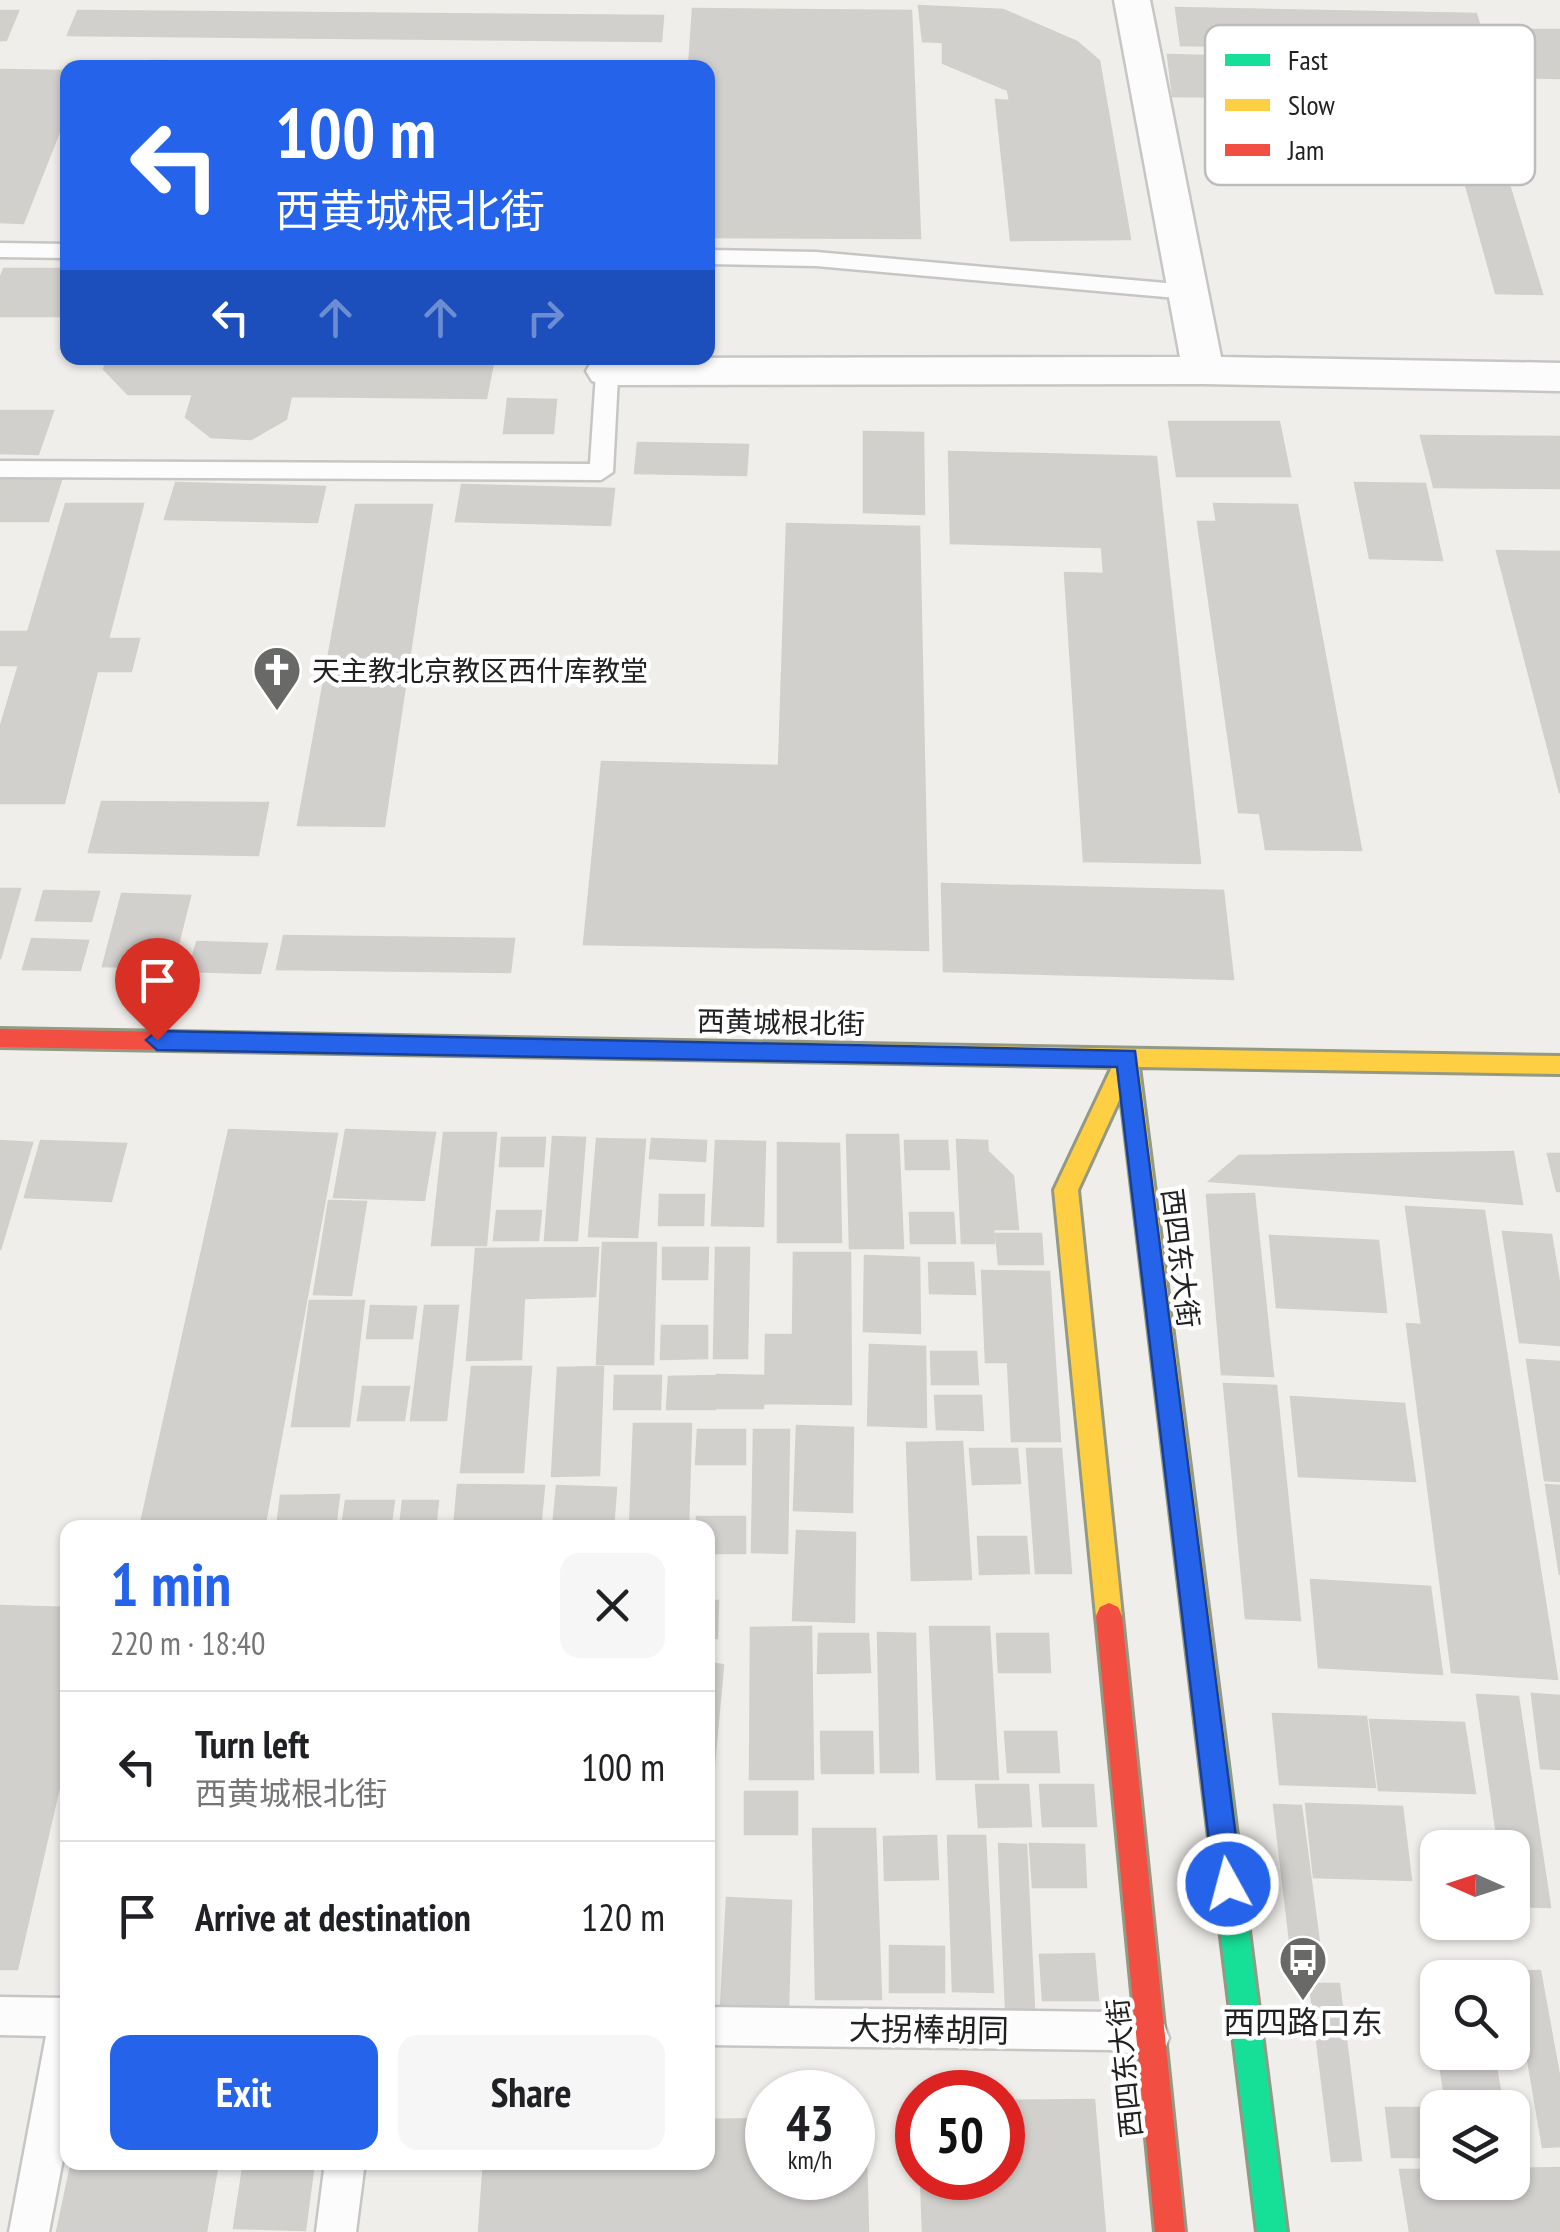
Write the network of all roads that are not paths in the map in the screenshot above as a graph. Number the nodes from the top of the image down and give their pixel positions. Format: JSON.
{"nodes":[{"id":1,"x":1132,"y":0,"type":"edge"},
{"id":2,"x":0,"y":250,"type":"edge"},
{"id":3,"x":60,"y":251,"type":"edge"},
{"id":4,"x":715,"y":257,"type":"edge"},
{"id":5,"x":1188,"y":292,"type":"junction"},
{"id":6,"x":608,"y":365,"type":"edge"},
{"id":7,"x":657,"y":365,"type":"edge"},
{"id":8,"x":1203,"y":370,"type":"junction"},
{"id":9,"x":1560,"y":377,"type":"edge"},
{"id":10,"x":0,"y":468,"type":"edge"},
{"id":11,"x":0,"y":1038,"type":"edge"},
{"id":12,"x":1127,"y":1058,"type":"junction"},
{"id":13,"x":1560,"y":1064,"type":"edge"},
{"id":14,"x":0,"y":2016,"type":"edge"},
{"id":15,"x":60,"y":2020,"type":"edge"},
{"id":16,"x":715,"y":2026,"type":"edge"},
{"id":17,"x":1150,"y":2038,"type":"junction"},
{"id":18,"x":60,"y":2063,"type":"edge"},
{"id":19,"x":344,"y":2170,"type":"edge"},
{"id":20,"x":28,"y":2232,"type":"edge"},
{"id":21,"x":336,"y":2232,"type":"edge"},
{"id":22,"x":1170,"y":2232,"type":"edge"},
{"id":23,"x":1272,"y":2232,"type":"edge"}],
"edges":[{"from":1,"to":5,"type":"street"},
{"from":2,"to":3,"type":"lane"},
{"from":4,"to":5,"type":"lane"},
{"from":5,"to":8,"type":"street"},
{"from":6,"to":10,"type":"lane"},
{"from":7,"to":8,"type":"street"},
{"from":8,"to":9,"type":"street"},
{"from":11,"to":12,"type":"main road","name":"西黄城根北街"},
{"from":12,"to":13,"type":"main road","name":"西黄城根北街"},
{"from":12,"to":17,"type":"main road","name":"西四东大街"},
{"from":12,"to":23,"type":"main road","name":"西四东大街"},
{"from":14,"to":15,"type":"lane"},
{"from":16,"to":17,"type":"lane","name":"大拐棒胡同"},
{"from":17,"to":22,"type":"main road","name":"西四东大街"},
{"from":18,"to":20,"type":"lane"},
{"from":19,"to":21,"type":"lane"}]}
